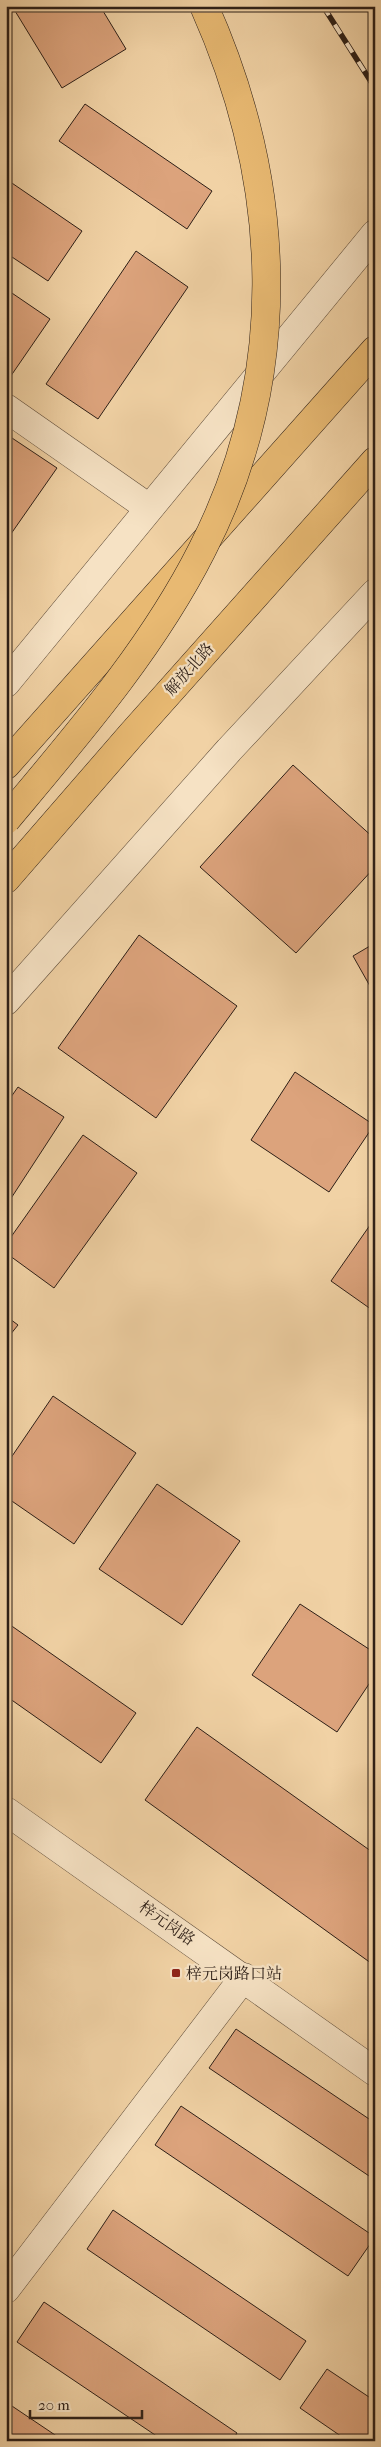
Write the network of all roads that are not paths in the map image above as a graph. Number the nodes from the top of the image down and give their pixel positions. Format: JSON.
{"nodes":[{"id":1,"x":204,"y":6,"type":"edge"},
{"id":2,"x":375,"y":234,"type":"edge"},
{"id":3,"x":375,"y":350,"type":"edge"},
{"id":4,"x":6,"y":408,"type":"edge"},
{"id":5,"x":375,"y":461,"type":"edge"},
{"id":6,"x":150,"y":508,"type":"junction"},
{"id":7,"x":375,"y":594,"type":"edge"},
{"id":8,"x":6,"y":683,"type":"edge"},
{"id":9,"x":6,"y":765,"type":"edge"},
{"id":10,"x":6,"y":820,"type":"edge"},
{"id":11,"x":6,"y":879,"type":"edge"},
{"id":12,"x":6,"y":1001,"type":"edge"},
{"id":13,"x":6,"y":1811,"type":"edge"},
{"id":14,"x":244,"y":1977,"type":"junction"},
{"id":15,"x":375,"y":2072,"type":"edge"},
{"id":16,"x":6,"y":2289,"type":"edge"}],
"edges":[{"from":1,"to":10,"type":"highway","bridge":true},
{"from":2,"to":6,"type":"street"},
{"from":3,"to":9,"type":"highway"},
{"from":4,"to":6,"type":"street"},
{"from":5,"to":11,"type":"highway","name":"解放北路"},
{"from":6,"to":8,"type":"street"},
{"from":7,"to":12,"type":"street"},
{"from":13,"to":14,"type":"street","name":"梓元岗路"},
{"from":14,"to":15,"type":"street","name":"梓元岗路"},
{"from":14,"to":16,"type":"street"}]}
